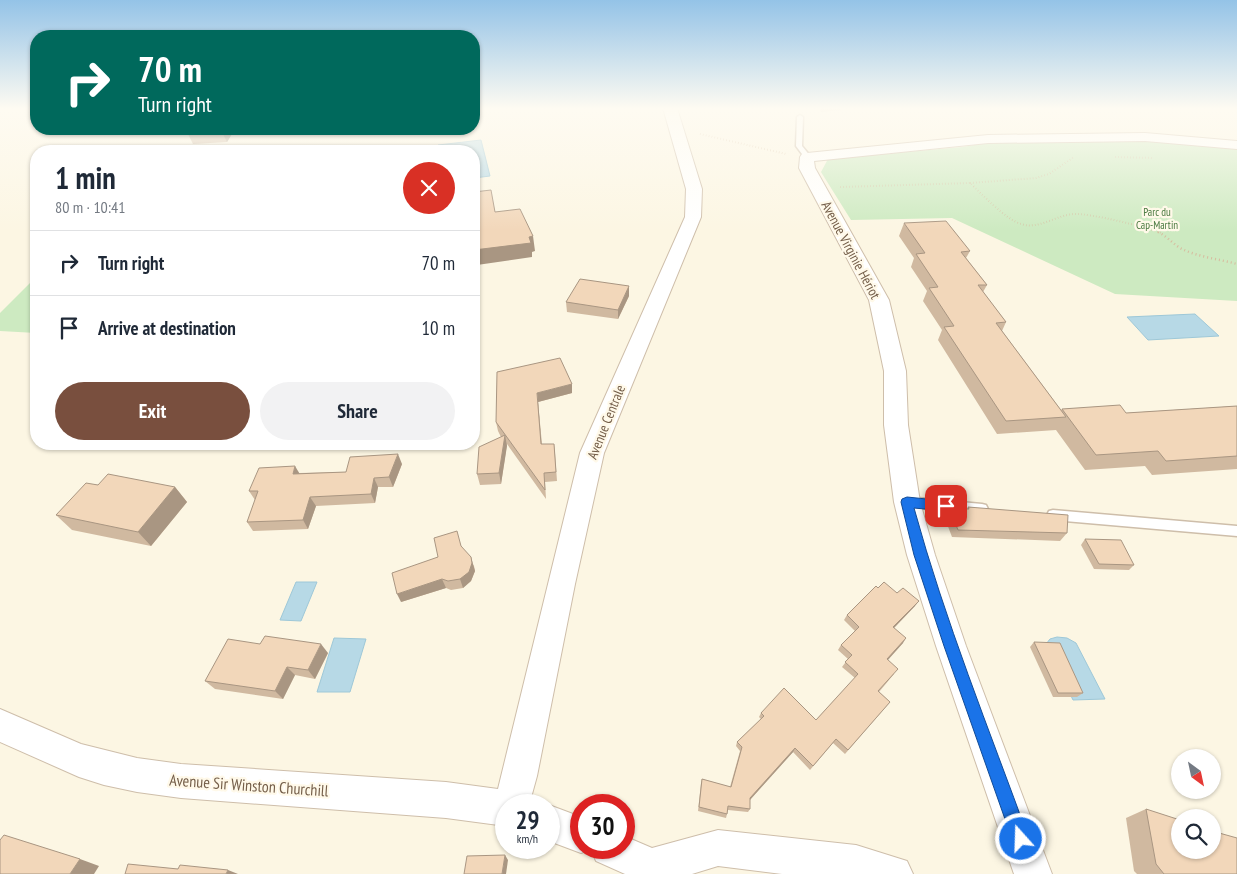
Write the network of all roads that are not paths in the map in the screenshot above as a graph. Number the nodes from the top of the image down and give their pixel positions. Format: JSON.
{"nodes":[{"id":1,"x":683,"y":149,"type":"edge"},
{"id":2,"x":801,"y":149,"type":"edge"},
{"id":3,"x":890,"y":149,"type":"edge"},
{"id":4,"x":807,"y":157,"type":"junction"},
{"id":5,"x":907,"y":502,"type":"junction"},
{"id":6,"x":994,"y":510,"type":"edge"},
{"id":7,"x":1043,"y":514,"type":"edge"},
{"id":8,"x":1237,"y":531,"type":"edge"},
{"id":9,"x":0,"y":725,"type":"edge"},
{"id":10,"x":514,"y":794,"type":"edge"},
{"id":11,"x":495,"y":807,"type":"edge"},
{"id":12,"x":630,"y":859,"type":"edge"},
{"id":13,"x":654,"y":872,"type":"edge"},
{"id":14,"x":894,"y":874,"type":"edge"},
{"id":15,"x":1033,"y":874,"type":"edge"}],
"edges":[{"from":1,"to":10,"type":"street","name":"Avenue Centrale"},
{"from":2,"to":4,"type":"lane"},
{"from":3,"to":4,"type":"street"},
{"from":4,"to":5,"type":"street","name":"Avenue Virginie Hériot"},
{"from":5,"to":6,"type":"lane"},
{"from":5,"to":15,"type":"street","name":"Avenue Virginie Hériot"},
{"from":7,"to":8,"type":"lane"},
{"from":9,"to":11,"type":"street","name":"Avenue Sir Winston Churchill"},
{"from":12,"to":13,"type":"street"},
{"from":13,"to":14,"type":"street"}]}
